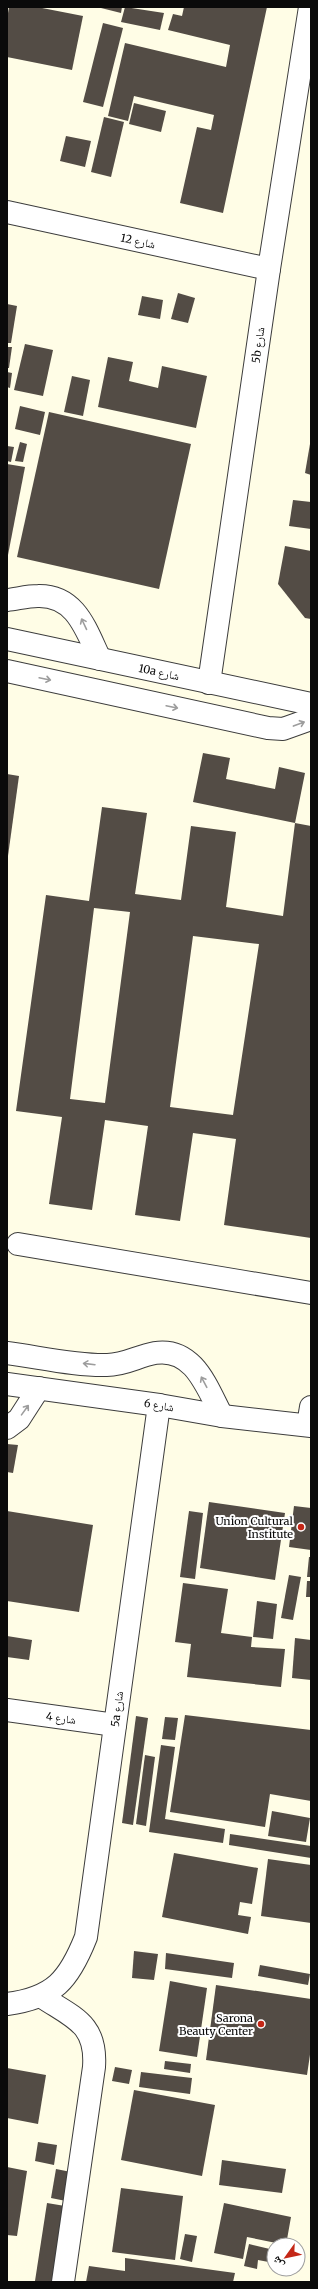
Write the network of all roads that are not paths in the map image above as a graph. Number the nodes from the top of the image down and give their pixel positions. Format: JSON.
{"nodes":[{"id":1,"x":310,"y":7,"type":"edge"},
{"id":2,"x":7,"y":212,"type":"edge"},
{"id":3,"x":269,"y":269,"type":"junction"},
{"id":4,"x":7,"y":600,"type":"edge"},
{"id":5,"x":7,"y":639,"type":"edge"},
{"id":6,"x":100,"y":659,"type":"junction"},
{"id":7,"x":7,"y":671,"type":"edge"},
{"id":8,"x":209,"y":683,"type":"junction"},
{"id":9,"x":311,"y":704,"type":"edge"},
{"id":10,"x":311,"y":719,"type":"edge"},
{"id":11,"x":18,"y":1244,"type":"dead end"},
{"id":12,"x":311,"y":1293,"type":"edge"},
{"id":13,"x":7,"y":1353,"type":"edge"},
{"id":14,"x":7,"y":1384,"type":"edge"},
{"id":15,"x":39,"y":1388,"type":"junction"},
{"id":16,"x":159,"y":1405,"type":"junction"},
{"id":17,"x":222,"y":1416,"type":"junction"},
{"id":18,"x":310,"y":1419,"type":"edge"},
{"id":19,"x":7,"y":1428,"type":"edge"},
{"id":20,"x":7,"y":1710,"type":"edge"},
{"id":21,"x":115,"y":1725,"type":"junction"},
{"id":22,"x":42,"y":1997,"type":"junction"},
{"id":23,"x":7,"y":2004,"type":"edge"},
{"id":24,"x":63,"y":2282,"type":"edge"}],
"edges":[{"from":1,"to":3,"type":"street","name":"5b شارع"},
{"from":2,"to":3,"type":"street","name":"شارع 12"},
{"from":3,"to":8,"type":"street","name":"5b شارع"},
{"from":6,"to":4,"type":"street","one_way":true},
{"from":5,"to":6,"type":"street","name":"10a شارع"},
{"from":6,"to":8,"type":"street","name":"10a شارع"},
{"from":7,"to":10,"type":"street","one_way":true},
{"from":8,"to":9,"type":"street","name":"10a شارع"},
{"from":11,"to":12,"type":"street"},
{"from":17,"to":13,"type":"street","one_way":true},
{"from":14,"to":15,"type":"street","name":"شارع 6"},
{"from":15,"to":16,"type":"street","name":"شارع 6"},
{"from":19,"to":15,"type":"street","one_way":true},
{"from":16,"to":17,"type":"street","name":"شارع 6"},
{"from":16,"to":21,"type":"street","name":"5a شارع"},
{"from":17,"to":18,"type":"street","name":"شارع 6"},
{"from":20,"to":21,"type":"street","name":"شارع 4"},
{"from":21,"to":22,"type":"street","name":"5a شارع"},
{"from":22,"to":23,"type":"street"},
{"from":22,"to":24,"type":"street"}]}
